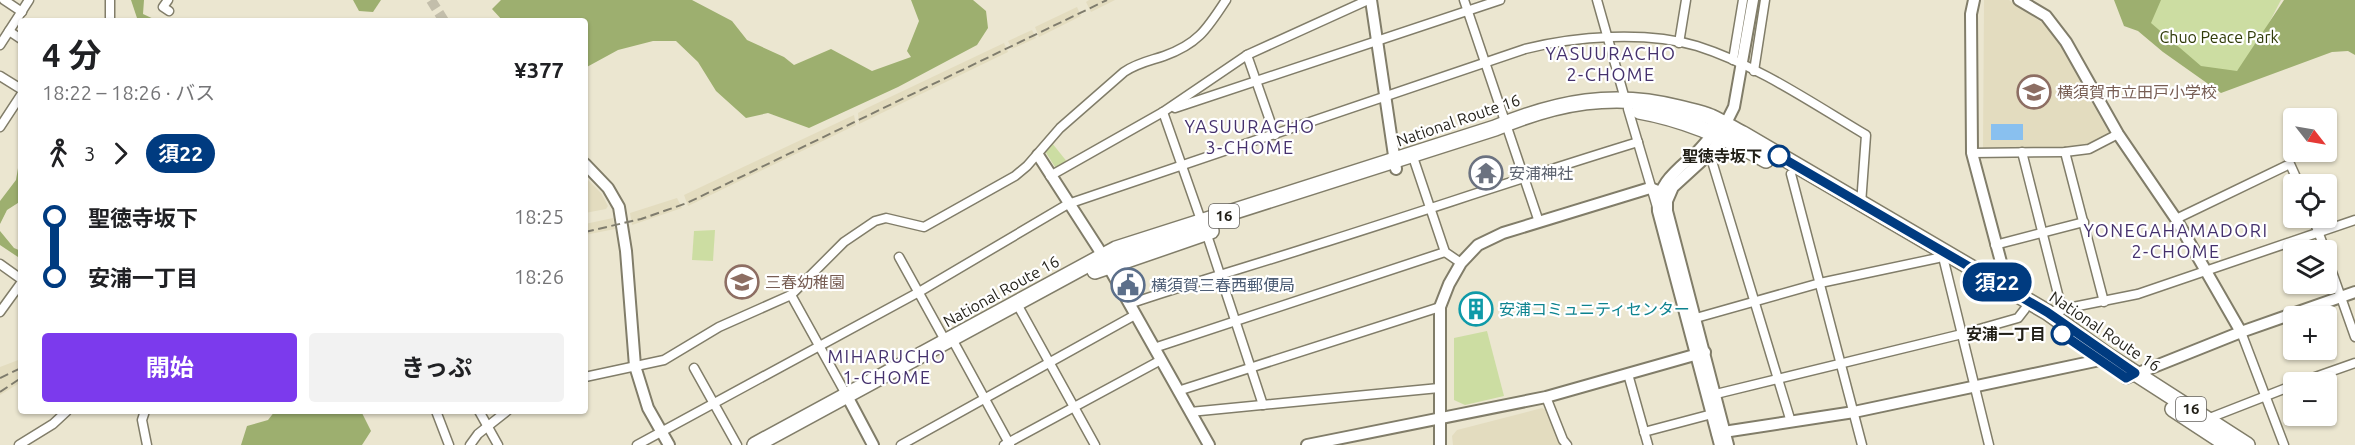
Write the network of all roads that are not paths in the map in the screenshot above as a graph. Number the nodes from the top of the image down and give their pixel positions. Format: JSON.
{"nodes":[{"id":1,"x":4,"y":0,"type":"edge"},
{"id":2,"x":29,"y":0,"type":"edge"},
{"id":3,"x":110,"y":0,"type":"edge"},
{"id":4,"x":168,"y":0,"type":"edge"},
{"id":5,"x":1226,"y":0,"type":"edge"},
{"id":6,"x":1370,"y":0,"type":"edge"},
{"id":7,"x":1464,"y":0,"type":"edge"},
{"id":8,"x":1500,"y":0,"type":"edge"},
{"id":9,"x":1597,"y":0,"type":"edge"},
{"id":10,"x":1686,"y":0,"type":"edge"},
{"id":11,"x":1743,"y":0,"type":"edge"},
{"id":12,"x":1753,"y":0,"type":"edge"},
{"id":13,"x":1765,"y":0,"type":"edge"},
{"id":14,"x":1974,"y":0,"type":"edge"},
{"id":15,"x":2019,"y":0,"type":"edge"},
{"id":16,"x":169,"y":11,"type":"dead end"},
{"id":17,"x":1468,"y":11,"type":"junction"},
{"id":18,"x":22,"y":12,"type":"junction"},
{"id":19,"x":110,"y":18,"type":"edge"},
{"id":20,"x":9,"y":31,"type":"junction"},
{"id":21,"x":18,"y":37,"type":"edge"},
{"id":22,"x":1608,"y":38,"type":"junction"},
{"id":23,"x":1378,"y":40,"type":"junction"},
{"id":24,"x":1679,"y":43,"type":"junction"},
{"id":25,"x":0,"y":45,"type":"edge"},
{"id":26,"x":1247,"y":55,"type":"junction"},
{"id":27,"x":1738,"y":63,"type":"junction"},
{"id":28,"x":1485,"y":64,"type":"junction"},
{"id":29,"x":1754,"y":70,"type":"junction"},
{"id":30,"x":0,"y":76,"type":"edge"},
{"id":31,"x":1257,"y":81,"type":"junction"},
{"id":32,"x":18,"y":87,"type":"edge"},
{"id":33,"x":1386,"y":98,"type":"junction"},
{"id":34,"x":18,"y":100,"type":"edge"},
{"id":35,"x":1627,"y":104,"type":"junction"},
{"id":36,"x":1163,"y":112,"type":"junction"},
{"id":37,"x":0,"y":127,"type":"edge"},
{"id":38,"x":1507,"y":128,"type":"junction"},
{"id":39,"x":1721,"y":131,"type":"junction"},
{"id":40,"x":2118,"y":134,"type":"junction"},
{"id":41,"x":1275,"y":135,"type":"junction"},
{"id":42,"x":1638,"y":142,"type":"junction"},
{"id":43,"x":1704,"y":152,"type":"junction"},
{"id":44,"x":2022,"y":152,"type":"junction"},
{"id":45,"x":1972,"y":153,"type":"junction"},
{"id":46,"x":2065,"y":153,"type":"junction"},
{"id":47,"x":1038,"y":154,"type":"junction"},
{"id":48,"x":1413,"y":158,"type":"junction"},
{"id":49,"x":1395,"y":164,"type":"junction"},
{"id":50,"x":1182,"y":166,"type":"junction"},
{"id":51,"x":588,"y":167,"type":"edge"},
{"id":52,"x":1791,"y":174,"type":"junction"},
{"id":53,"x":2294,"y":174,"type":"edge"},
{"id":54,"x":1686,"y":176,"type":"junction"},
{"id":55,"x":1050,"y":177,"type":"junction"},
{"id":56,"x":1524,"y":177,"type":"junction"},
{"id":57,"x":1655,"y":190,"type":"junction"},
{"id":58,"x":1667,"y":201,"type":"junction"},
{"id":59,"x":1068,"y":204,"type":"junction"},
{"id":60,"x":1861,"y":204,"type":"junction"},
{"id":61,"x":1430,"y":208,"type":"junction"},
{"id":62,"x":2176,"y":219,"type":"junction"},
{"id":63,"x":2355,"y":220,"type":"edge"},
{"id":64,"x":1539,"y":222,"type":"junction"},
{"id":65,"x":2084,"y":222,"type":"junction"},
{"id":66,"x":1204,"y":228,"type":"junction"},
{"id":67,"x":2317,"y":228,"type":"edge"},
{"id":68,"x":2043,"y":232,"type":"junction"},
{"id":69,"x":2319,"y":233,"type":"junction"},
{"id":70,"x":2321,"y":240,"type":"edge"},
{"id":71,"x":1995,"y":245,"type":"junction"},
{"id":72,"x":1445,"y":252,"type":"junction"},
{"id":73,"x":899,"y":257,"type":"dead end"},
{"id":74,"x":1941,"y":259,"type":"junction"},
{"id":75,"x":1105,"y":261,"type":"junction"},
{"id":76,"x":1461,"y":263,"type":"junction"},
{"id":77,"x":0,"y":264,"type":"edge"},
{"id":78,"x":2207,"y":270,"type":"junction"},
{"id":79,"x":1220,"y":274,"type":"junction"},
{"id":80,"x":18,"y":284,"type":"edge"},
{"id":81,"x":1820,"y":284,"type":"junction"},
{"id":82,"x":2337,"y":285,"type":"edge"},
{"id":83,"x":1995,"y":286,"type":"junction"},
{"id":84,"x":18,"y":289,"type":"edge"},
{"id":85,"x":920,"y":292,"type":"junction"},
{"id":86,"x":2355,"y":292,"type":"edge"},
{"id":87,"x":791,"y":295,"type":"junction"},
{"id":88,"x":2341,"y":297,"type":"junction"},
{"id":89,"x":1755,"y":302,"type":"junction"},
{"id":90,"x":2104,"y":302,"type":"junction"},
{"id":91,"x":1129,"y":304,"type":"junction"},
{"id":92,"x":1019,"y":307,"type":"junction"},
{"id":93,"x":1440,"y":307,"type":"junction"},
{"id":94,"x":2025,"y":309,"type":"junction"},
{"id":95,"x":2055,"y":311,"type":"junction"},
{"id":96,"x":0,"y":312,"type":"edge"},
{"id":97,"x":1135,"y":315,"type":"junction"},
{"id":98,"x":1696,"y":318,"type":"junction"},
{"id":99,"x":1235,"y":322,"type":"junction"},
{"id":100,"x":2241,"y":332,"type":"junction"},
{"id":101,"x":1962,"y":333,"type":"junction"},
{"id":102,"x":2355,"y":337,"type":"edge"},
{"id":103,"x":951,"y":342,"type":"junction"},
{"id":104,"x":820,"y":346,"type":"junction"},
{"id":105,"x":1154,"y":348,"type":"junction"},
{"id":106,"x":1701,"y":353,"type":"junction"},
{"id":107,"x":2104,"y":357,"type":"junction"},
{"id":108,"x":1161,"y":360,"type":"junction"},
{"id":109,"x":1049,"y":362,"type":"junction"},
{"id":110,"x":2355,"y":363,"type":"edge"},
{"id":111,"x":1841,"y":364,"type":"junction"},
{"id":112,"x":634,"y":366,"type":"junction"},
{"id":113,"x":694,"y":368,"type":"dead end"},
{"id":114,"x":1251,"y":369,"type":"junction"},
{"id":115,"x":2329,"y":372,"type":"edge"},
{"id":116,"x":1628,"y":374,"type":"junction"},
{"id":117,"x":588,"y":375,"type":"edge"},
{"id":118,"x":2130,"y":375,"type":"junction"},
{"id":119,"x":1779,"y":379,"type":"junction"},
{"id":120,"x":1975,"y":385,"type":"junction"},
{"id":121,"x":1439,"y":388,"type":"junction"},
{"id":122,"x":2283,"y":389,"type":"edge"},
{"id":123,"x":1178,"y":391,"type":"junction"},
{"id":124,"x":1716,"y":394,"type":"junction"},
{"id":125,"x":2266,"y":395,"type":"junction"},
{"id":126,"x":1546,"y":397,"type":"junction"},
{"id":127,"x":985,"y":398,"type":"junction"},
{"id":128,"x":849,"y":400,"type":"junction"},
{"id":129,"x":714,"y":403,"type":"junction"},
{"id":130,"x":1263,"y":405,"type":"junction"},
{"id":131,"x":1074,"y":407,"type":"junction"},
{"id":132,"x":1190,"y":412,"type":"junction"},
{"id":133,"x":1854,"y":412,"type":"junction"},
{"id":134,"x":64,"y":414,"type":"edge"},
{"id":135,"x":144,"y":414,"type":"edge"},
{"id":136,"x":437,"y":414,"type":"edge"},
{"id":137,"x":480,"y":414,"type":"edge"},
{"id":138,"x":503,"y":414,"type":"edge"},
{"id":139,"x":1712,"y":414,"type":"junction"},
{"id":140,"x":1440,"y":419,"type":"junction"},
{"id":141,"x":2207,"y":419,"type":"junction"},
{"id":142,"x":1791,"y":422,"type":"junction"},
{"id":143,"x":487,"y":427,"type":"junction"},
{"id":144,"x":662,"y":431,"type":"junction"},
{"id":145,"x":1644,"y":432,"type":"junction"},
{"id":146,"x":1721,"y":432,"type":"junction"},
{"id":147,"x":1008,"y":444,"type":"edge"},
{"id":148,"x":20,"y":445,"type":"edge"},
{"id":149,"x":147,"y":445,"type":"edge"},
{"id":150,"x":449,"y":445,"type":"edge"},
{"id":151,"x":470,"y":445,"type":"edge"},
{"id":152,"x":498,"y":445,"type":"edge"},
{"id":153,"x":637,"y":445,"type":"edge"},
{"id":154,"x":669,"y":445,"type":"edge"},
{"id":155,"x":737,"y":445,"type":"edge"},
{"id":156,"x":755,"y":445,"type":"edge"},
{"id":157,"x":776,"y":445,"type":"edge"},
{"id":158,"x":873,"y":445,"type":"edge"},
{"id":159,"x":900,"y":445,"type":"edge"},
{"id":160,"x":1095,"y":445,"type":"edge"},
{"id":161,"x":1209,"y":445,"type":"edge"},
{"id":162,"x":1307,"y":445,"type":"edge"},
{"id":163,"x":1440,"y":445,"type":"edge"},
{"id":164,"x":1567,"y":445,"type":"edge"},
{"id":165,"x":1648,"y":445,"type":"edge"},
{"id":166,"x":1720,"y":445,"type":"edge"},
{"id":167,"x":1728,"y":445,"type":"edge"},
{"id":168,"x":1862,"y":445,"type":"edge"},
{"id":169,"x":1989,"y":445,"type":"edge"},
{"id":170,"x":2228,"y":445,"type":"edge"},
{"id":171,"x":2247,"y":445,"type":"edge"},
{"id":172,"x":2284,"y":445,"type":"edge"}],
"edges":[{"from":1,"to":18,"type":"street"},
{"from":2,"to":18,"type":"street"},
{"from":3,"to":19,"type":"street"},
{"from":4,"to":16,"type":"street"},
{"from":5,"to":47,"type":"street"},
{"from":6,"to":23,"type":"street"},
{"from":6,"to":26,"type":"street"},
{"from":7,"to":17,"type":"street"},
{"from":8,"to":17,"type":"street"},
{"from":9,"to":22,"type":"street"},
{"from":10,"to":24,"type":"street"},
{"from":11,"to":27,"type":"street"},
{"from":12,"to":27,"type":"street"},
{"from":13,"to":29,"type":"street"},
{"from":14,"to":45,"type":"street"},
{"from":15,"to":40,"type":"street"},
{"from":17,"to":23,"type":"street"},
{"from":17,"to":28,"type":"street"},
{"from":18,"to":20,"type":"street"},
{"from":20,"to":21,"type":"street"},
{"from":20,"to":25,"type":"street"},
{"from":22,"to":24,"type":"street"},
{"from":22,"to":28,"type":"street"},
{"from":22,"to":35,"type":"street"},
{"from":23,"to":31,"type":"street"},
{"from":23,"to":33,"type":"street"},
{"from":24,"to":27,"type":"street"},
{"from":26,"to":31,"type":"street"},
{"from":26,"to":36,"type":"street"},
{"from":27,"to":29,"type":"street"},
{"from":27,"to":39,"type":"street"},
{"from":28,"to":33,"type":"street"},
{"from":28,"to":38,"type":"street"},
{"from":29,"to":60,"type":"street"},
{"from":30,"to":32,"type":"street"},
{"from":31,"to":36,"type":"street"},
{"from":31,"to":41,"type":"street"},
{"from":33,"to":41,"type":"street"},
{"from":33,"to":49,"type":"street"},
{"from":34,"to":37,"type":"street"},
{"from":35,"to":38,"type":"highway","name":"National Route 16","number":"16"},
{"from":35,"to":39,"type":"highway","name":"National Route 16","number":"16"},
{"from":35,"to":42,"type":"street"},
{"from":36,"to":50,"type":"street"},
{"from":36,"to":55,"type":"street"},
{"from":38,"to":48,"type":"highway","name":"National Route 16","number":"16"},
{"from":38,"to":56,"type":"street"},
{"from":39,"to":43,"type":"street"},
{"from":39,"to":52,"type":"highway","name":"National Route 16","number":"16"},
{"from":39,"to":60,"type":"highway","name":"National Route 16","number":"16"},
{"from":40,"to":46,"type":"street"},
{"from":40,"to":62,"type":"street"},
{"from":41,"to":50,"type":"street"},
{"from":42,"to":56,"type":"street"},
{"from":42,"to":57,"type":"street"},
{"from":43,"to":54,"type":"street"},
{"from":43,"to":57,"type":"street"},
{"from":43,"to":89,"type":"street"},
{"from":44,"to":45,"type":"street"},
{"from":44,"to":46,"type":"street"},
{"from":44,"to":68,"type":"street"},
{"from":45,"to":71,"type":"street"},
{"from":46,"to":65,"type":"street"},
{"from":47,"to":55,"type":"street"},
{"from":47,"to":87,"type":"street"},
{"from":48,"to":49,"type":"highway","name":"National Route 16","number":"16"},
{"from":48,"to":61,"type":"street"},
{"from":49,"to":66,"type":"highway","name":"National Route 16","number":"16"},
{"from":50,"to":59,"type":"street"},
{"from":50,"to":66,"type":"street"},
{"from":51,"to":112,"type":"street"},
{"from":52,"to":74,"type":"highway","name":"National Route 16","number":"16"},
{"from":52,"to":81,"type":"street"},
{"from":53,"to":62,"type":"street"},
{"from":54,"to":57,"type":"street"},
{"from":54,"to":58,"type":"street"},
{"from":55,"to":59,"type":"street"},
{"from":56,"to":61,"type":"street"},
{"from":56,"to":64,"type":"street"},
{"from":57,"to":58,"type":"street"},
{"from":57,"to":64,"type":"street"},
{"from":57,"to":106,"type":"street"},
{"from":58,"to":98,"type":"street"},
{"from":59,"to":75,"type":"street"},
{"from":59,"to":85,"type":"street"},
{"from":60,"to":83,"type":"highway","name":"National Route 16","number":"16"},
{"from":61,"to":72,"type":"street"},
{"from":61,"to":79,"type":"street"},
{"from":62,"to":78,"type":"street"},
{"from":63,"to":69,"type":"street"},
{"from":64,"to":76,"type":"street"},
{"from":65,"to":68,"type":"street"},
{"from":65,"to":90,"type":"street"},
{"from":66,"to":75,"type":"highway","name":"National Route 16","number":"16"},
{"from":66,"to":79,"type":"street"},
{"from":67,"to":69,"type":"street"},
{"from":68,"to":71,"type":"street"},
{"from":68,"to":95,"type":"street"},
{"from":69,"to":70,"type":"street"},
{"from":69,"to":78,"type":"street"},
{"from":71,"to":83,"type":"street"},
{"from":72,"to":76,"type":"street"},
{"from":72,"to":99,"type":"street"},
{"from":73,"to":85,"type":"street"},
{"from":74,"to":81,"type":"street"},
{"from":74,"to":83,"type":"highway","name":"National Route 16","number":"16"},
{"from":74,"to":101,"type":"street"},
{"from":75,"to":91,"type":"street"},
{"from":75,"to":92,"type":"highway","name":"National Route 16","number":"16"},
{"from":76,"to":93,"type":"street"},
{"from":77,"to":80,"type":"street"},
{"from":78,"to":90,"type":"street"},
{"from":78,"to":100,"type":"street"},
{"from":79,"to":91,"type":"street"},
{"from":79,"to":99,"type":"street"},
{"from":81,"to":89,"type":"street"},
{"from":81,"to":111,"type":"street"},
{"from":82,"to":88,"type":"street"},
{"from":83,"to":94,"type":"highway","name":"National Route 16","number":"16"},
{"from":83,"to":95,"type":"highway","name":"National Route 16","number":"16"},
{"from":84,"to":96,"type":"street"},
{"from":85,"to":103,"type":"street"},
{"from":85,"to":104,"type":"street"},
{"from":86,"to":88,"type":"street"},
{"from":87,"to":104,"type":"street"},
{"from":87,"to":112,"type":"street"},
{"from":88,"to":100,"type":"street"},
{"from":88,"to":102,"type":"street"},
{"from":89,"to":98,"type":"street"},
{"from":89,"to":119,"type":"street"},
{"from":90,"to":95,"type":"street"},
{"from":91,"to":97,"type":"street"},
{"from":92,"to":103,"type":"highway","name":"National Route 16","number":"16"},
{"from":92,"to":109,"type":"street"},
{"from":93,"to":114,"type":"street"},
{"from":93,"to":121,"type":"street"},
{"from":94,"to":101,"type":"street"},
{"from":94,"to":107,"type":"highway","name":"National Route 16","number":"16"},
{"from":95,"to":107,"type":"highway","name":"National Route 16","number":"16"},
{"from":97,"to":105,"type":"street"},
{"from":97,"to":109,"type":"street"},
{"from":98,"to":106,"type":"street"},
{"from":99,"to":105,"type":"street"},
{"from":99,"to":114,"type":"street"},
{"from":100,"to":118,"type":"street"},
{"from":100,"to":125,"type":"street"},
{"from":101,"to":111,"type":"street"},
{"from":101,"to":120,"type":"street"},
{"from":103,"to":127,"type":"street"},
{"from":103,"to":128,"type":"highway","name":"National Route 16","number":"16"},
{"from":104,"to":128,"type":"street"},
{"from":104,"to":129,"type":"street"},
{"from":105,"to":108,"type":"street"},
{"from":106,"to":116,"type":"street"},
{"from":106,"to":124,"type":"street"},
{"from":106,"to":139,"type":"street"},
{"from":107,"to":118,"type":"highway","name":"National Route 16","number":"16"},
{"from":107,"to":120,"type":"street"},
{"from":108,"to":123,"type":"street"},
{"from":108,"to":131,"type":"street"},
{"from":109,"to":127,"type":"street"},
{"from":109,"to":131,"type":"street"},
{"from":110,"to":115,"type":"street"},
{"from":111,"to":119,"type":"street"},
{"from":111,"to":133,"type":"street"},
{"from":112,"to":117,"type":"street"},
{"from":112,"to":144,"type":"street"},
{"from":113,"to":129,"type":"street"},
{"from":114,"to":123,"type":"street"},
{"from":114,"to":130,"type":"street"},
{"from":116,"to":126,"type":"street"},
{"from":116,"to":145,"type":"street"},
{"from":118,"to":141,"type":"highway","name":"National Route 16","number":"16"},
{"from":118,"to":170,"type":"highway","name":"National Route 16","number":"16"},
{"from":119,"to":124,"type":"street"},
{"from":119,"to":142,"type":"street"},
{"from":120,"to":133,"type":"street"},
{"from":120,"to":169,"type":"street"},
{"from":121,"to":130,"type":"street"},
{"from":121,"to":140,"type":"street"},
{"from":122,"to":125,"type":"street"},
{"from":123,"to":132,"type":"street"},
{"from":124,"to":146,"type":"street"},
{"from":125,"to":141,"type":"street"},
{"from":125,"to":172,"type":"street"},
{"from":126,"to":140,"type":"street"},
{"from":126,"to":164,"type":"street"},
{"from":127,"to":147,"type":"street"},
{"from":127,"to":159,"type":"street"},
{"from":128,"to":156,"type":"highway","name":"National Route 16","number":"16"},
{"from":128,"to":157,"type":"highway","name":"National Route 16","number":"16"},
{"from":128,"to":158,"type":"street"},
{"from":129,"to":144,"type":"street"},
{"from":129,"to":155,"type":"street"},
{"from":130,"to":132,"type":"street"},
{"from":131,"to":147,"type":"street"},
{"from":131,"to":160,"type":"street"},
{"from":132,"to":161,"type":"street"},
{"from":133,"to":142,"type":"street"},
{"from":133,"to":168,"type":"street"},
{"from":134,"to":148,"type":"street"},
{"from":135,"to":149,"type":"street"},
{"from":136,"to":150,"type":"street"},
{"from":137,"to":143,"type":"street"},
{"from":138,"to":143,"type":"street"},
{"from":139,"to":145,"type":"street"},
{"from":139,"to":146,"type":"street"},
{"from":140,"to":162,"type":"street"},
{"from":140,"to":163,"type":"street"},
{"from":141,"to":171,"type":"highway","name":"National Route 16","number":"16"},
{"from":142,"to":146,"type":"street"},
{"from":143,"to":151,"type":"street"},
{"from":143,"to":152,"type":"street"},
{"from":144,"to":153,"type":"street"},
{"from":144,"to":154,"type":"street"},
{"from":145,"to":165,"type":"street"},
{"from":146,"to":166,"type":"street"},
{"from":146,"to":167,"type":"street"}]}
